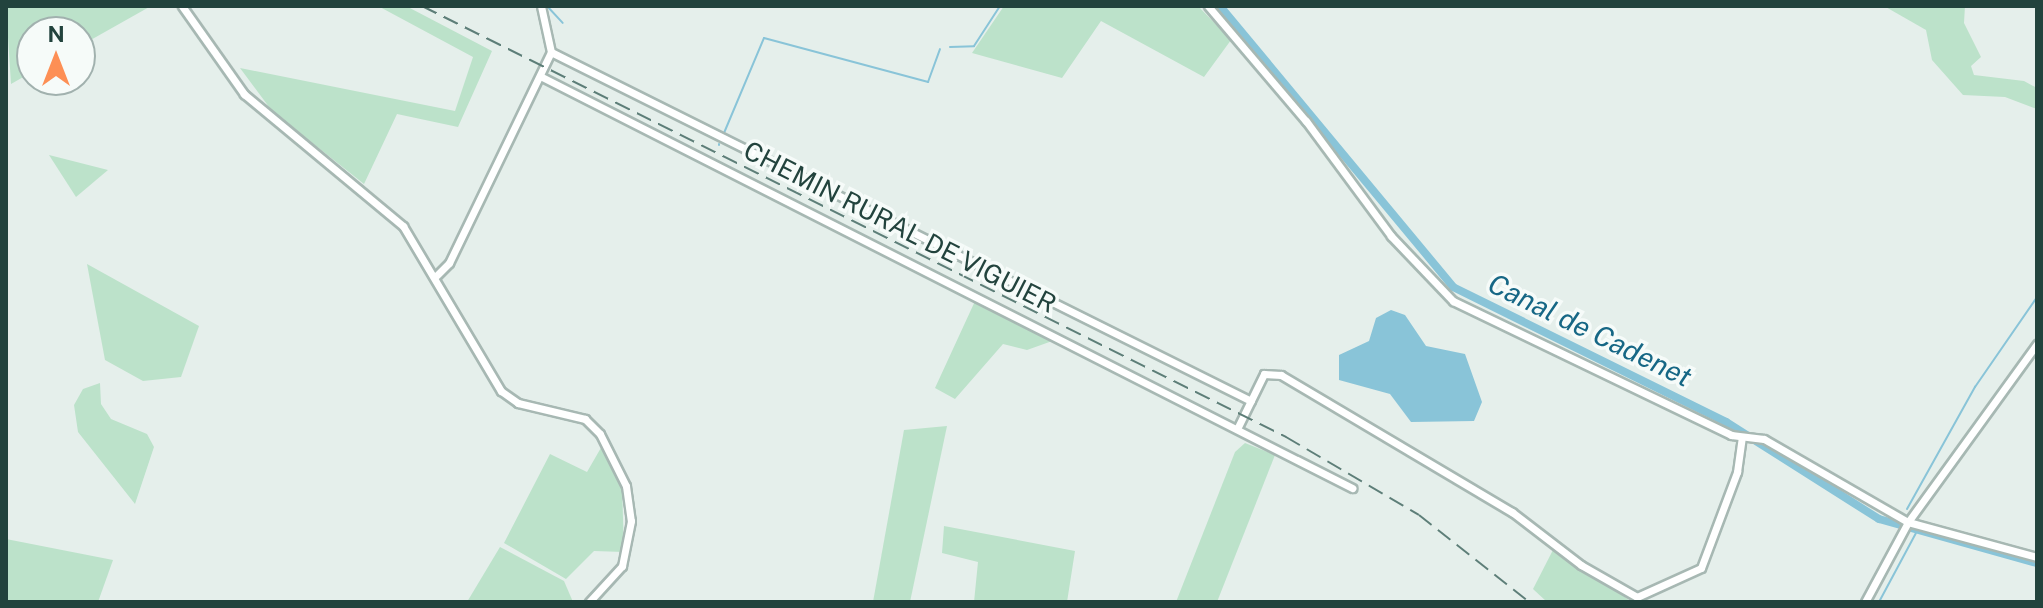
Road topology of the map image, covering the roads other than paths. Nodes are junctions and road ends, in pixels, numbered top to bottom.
1 (182, 6) edge
2 (541, 6) edge
3 (1208, 6) edge
4 (551, 52) junction
5 (540, 76) junction
6 (437, 275) junction
7 (2037, 344) edge
8 (1251, 401) junction
9 (1238, 427) junction
10 (1743, 437) junction
11 (1352, 488) dead end
12 (1906, 527) junction
13 (2037, 557) edge
14 (1866, 601) edge
15 (589, 602) edge

1 - 6 street
2 - 4 street
3 - 10 street
4 - 5 street
4 - 8 street, CHEMIN RURAL DE VIGUIER
5 - 6 street
5 - 9 street
6 - 15 street
7 - 12 street
8 - 9 street
8 - 10 street
9 - 11 street
10 - 12 street
12 - 13 street
12 - 14 street

